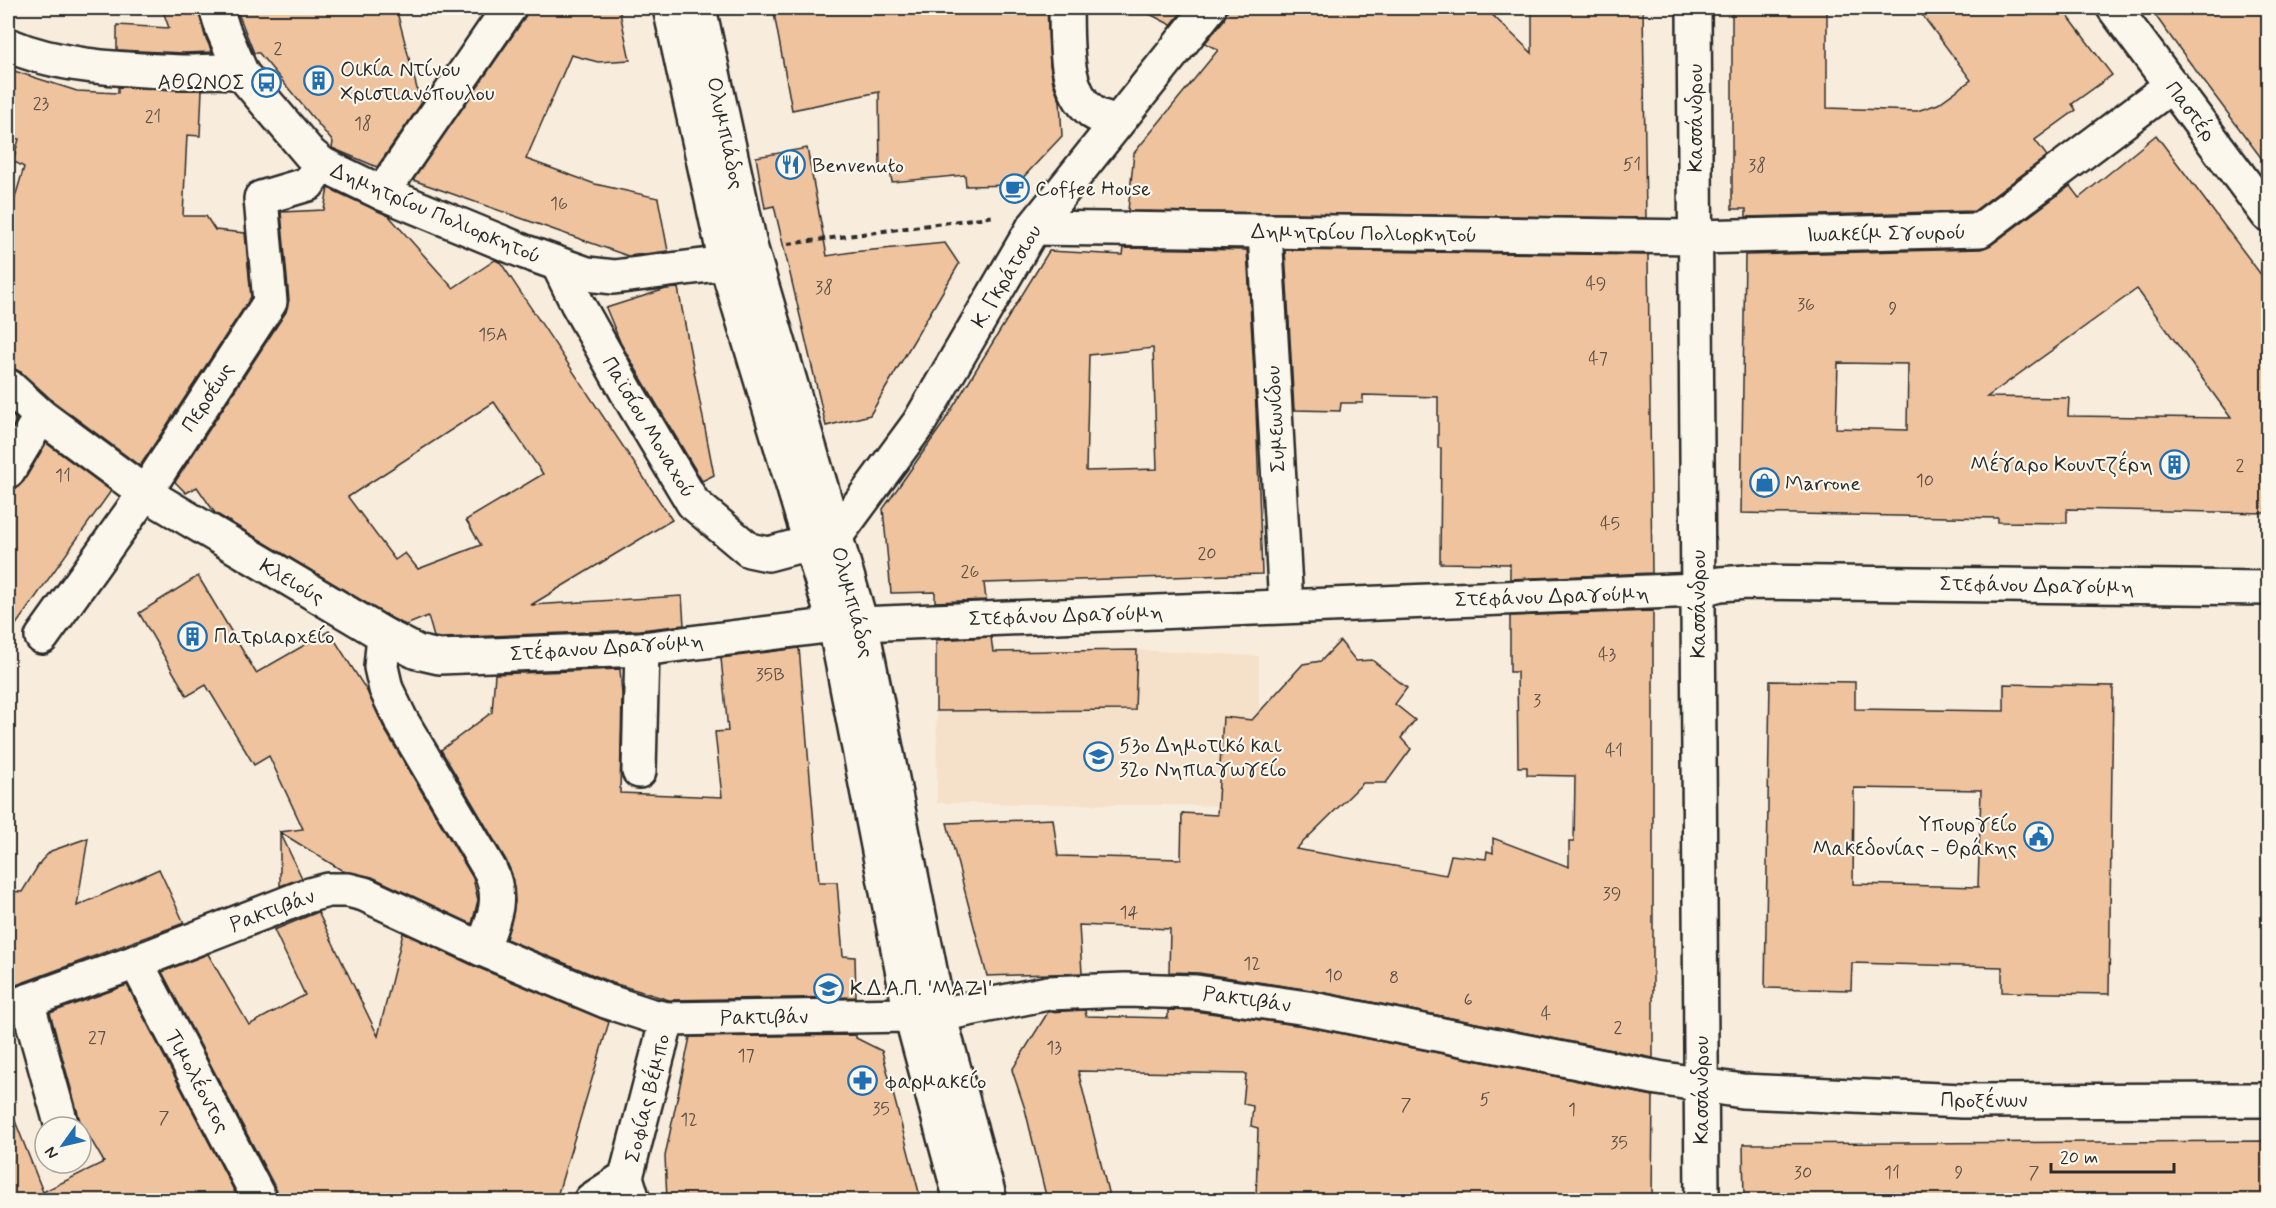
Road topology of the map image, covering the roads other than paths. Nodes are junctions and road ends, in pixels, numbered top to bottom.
1 (216, 8) edge
2 (509, 8) edge
3 (670, 8) edge
4 (699, 8) edge
5 (1066, 8) edge
6 (1209, 8) edge
7 (1695, 8) edge
8 (2114, 8) edge
9 (8, 45) edge
10 (242, 74) junction
11 (2172, 85) junction
12 (1118, 122) junction
13 (322, 164) junction
14 (382, 193) junction
15 (2268, 215) edge
16 (1033, 228) junction
17 (1265, 232) junction
18 (1696, 237) junction
19 (739, 256) junction
20 (558, 264) junction
21 (8, 386) edge
22 (41, 416) junction
23 (8, 471) edge
24 (145, 493) junction
25 (823, 540) junction
26 (2268, 588) edge
27 (1698, 590) junction
28 (1286, 606) junction
29 (848, 624) junction
30 (384, 635) junction
31 (42, 637) dead end
32 (642, 649) junction
33 (639, 771) dead end
34 (482, 949) junction
35 (136, 962) junction
36 (17, 1005) edge
37 (925, 1015) junction
38 (667, 1019) junction
39 (1701, 1085) junction
40 (2268, 1100) edge
41 (58, 1115) edge
42 (629, 1189) edge
43 (260, 1200) edge
44 (591, 1200) edge
45 (961, 1200) edge
46 (990, 1200) edge
47 (1702, 1200) edge

1 - 10 street, Δημητρίου Πολιορκητού
2 - 14 street
3 - 19 street, Ολυμπιάδος
4 - 19 street, Ολυμπιάδος
5 - 12 street
6 - 12 street, Κ. Γκράτσιου
7 - 18 street, Κασσάνδρου
8 - 11 street, Παστέρ
9 - 10 street
10 - 13 street, Δημητρίου Πολιορκητού
11 - 15 street, Παστέρ
11 - 18 street, Ιωακείμ Σγουρού
12 - 16 street, Κ. Γκράτσιου
13 - 14 street, Δημητρίου Πολιορκητού
13 - 24 street, Περσέως
14 - 20 street, Δημητρίου Πολιορκητού
16 - 17 street, Δημητρίου Πολιορκητού
16 - 25 street, Κ. Γκράτσιου
17 - 18 street, Δημητρίου Πολιορκητού
17 - 28 street, Συμεωνίδου
18 - 27 street, Κασσάνδρου
19 - 20 street, Δημητρίου Πολιορκητού
19 - 25 street, Ολυμπιάδος
20 - 25 street, Παϊσίου Μοναχού
21 - 22 street, Κλειούς
22 - 23 street
22 - 24 street, Κλειούς
24 - 30 street, Κλειούς
24 - 31 street, Περσέως
25 - 29 street, Ολυμπιάδος
26 - 27 street, Στεφάνου Δραγούμη
27 - 28 street, Στεφάνου Δραγούμη
27 - 39 street, Κασσάνδρου
28 - 29 street, Στεφάνου Δραγούμη
29 - 32 street, Στέφανου Δραγούμη
29 - 37 street, Ολυμπιάδος
30 - 32 street, Στέφανου Δραγούμη
30 - 34 street
32 - 33 street
34 - 35 street, Ρακτιβάν
34 - 38 street, Ρακτιβάν
35 - 36 street, Ρακτιβάν
35 - 43 street, Τιμολέοντος
36 - 41 street
37 - 38 street, Ρακτιβάν
37 - 39 street, Ρακτιβάν
37 - 45 street, Ολυμπιάδος
37 - 46 street, Ολυμπιάδος
38 - 42 street, Σοφίας Βέμπο
39 - 40 street, Προξένων
39 - 47 street, Κασσάνδρου
42 - 44 street

